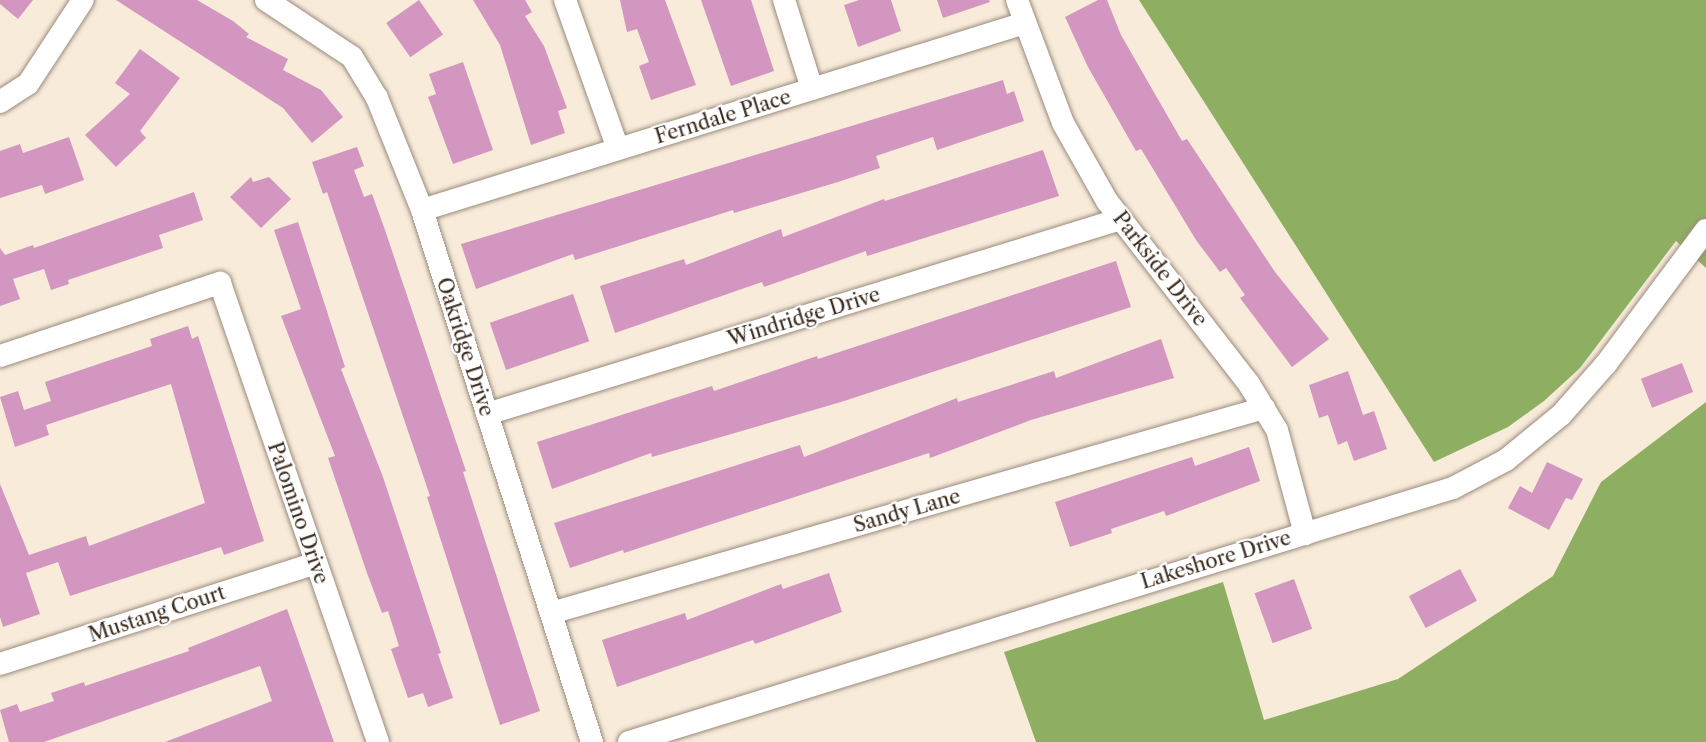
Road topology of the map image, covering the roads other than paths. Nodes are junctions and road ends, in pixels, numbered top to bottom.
1 (83, 0) edge
2 (266, 0) edge
3 (566, 0) edge
4 (784, 0) edge
5 (1017, 0) edge
6 (1025, 23) junction
7 (812, 89) junction
8 (0, 102) edge
9 (618, 149) junction
10 (422, 210) junction
11 (1121, 219) junction
12 (1706, 230) edge
13 (0, 356) edge
14 (1264, 408) junction
15 (487, 414) junction
16 (1305, 534) junction
17 (314, 564) junction
18 (551, 613) junction
19 (0, 664) edge
20 (378, 742) edge
21 (592, 742) edge
22 (629, 742) edge

1 - 8 street
2 - 10 street, Oakridge Drive
3 - 9 street
4 - 7 street
5 - 6 street, Parkside Drive
6 - 7 street, Ferndale Place
6 - 11 street, Parkside Drive
7 - 9 street, Ferndale Place
9 - 10 street, Ferndale Place
10 - 15 street, Oakridge Drive
11 - 14 street, Parkside Drive
11 - 15 street, Windridge Drive
12 - 16 street, Lakeshore Drive
13 - 17 street, Palomino Drive
14 - 16 street, Parkside Drive
14 - 18 street, Sandy Lane
15 - 18 street, Oakridge Drive
16 - 22 street, Lakeshore Drive
17 - 19 street, Mustang Court
17 - 20 street, Palomino Drive
18 - 21 street, Oakridge Drive

